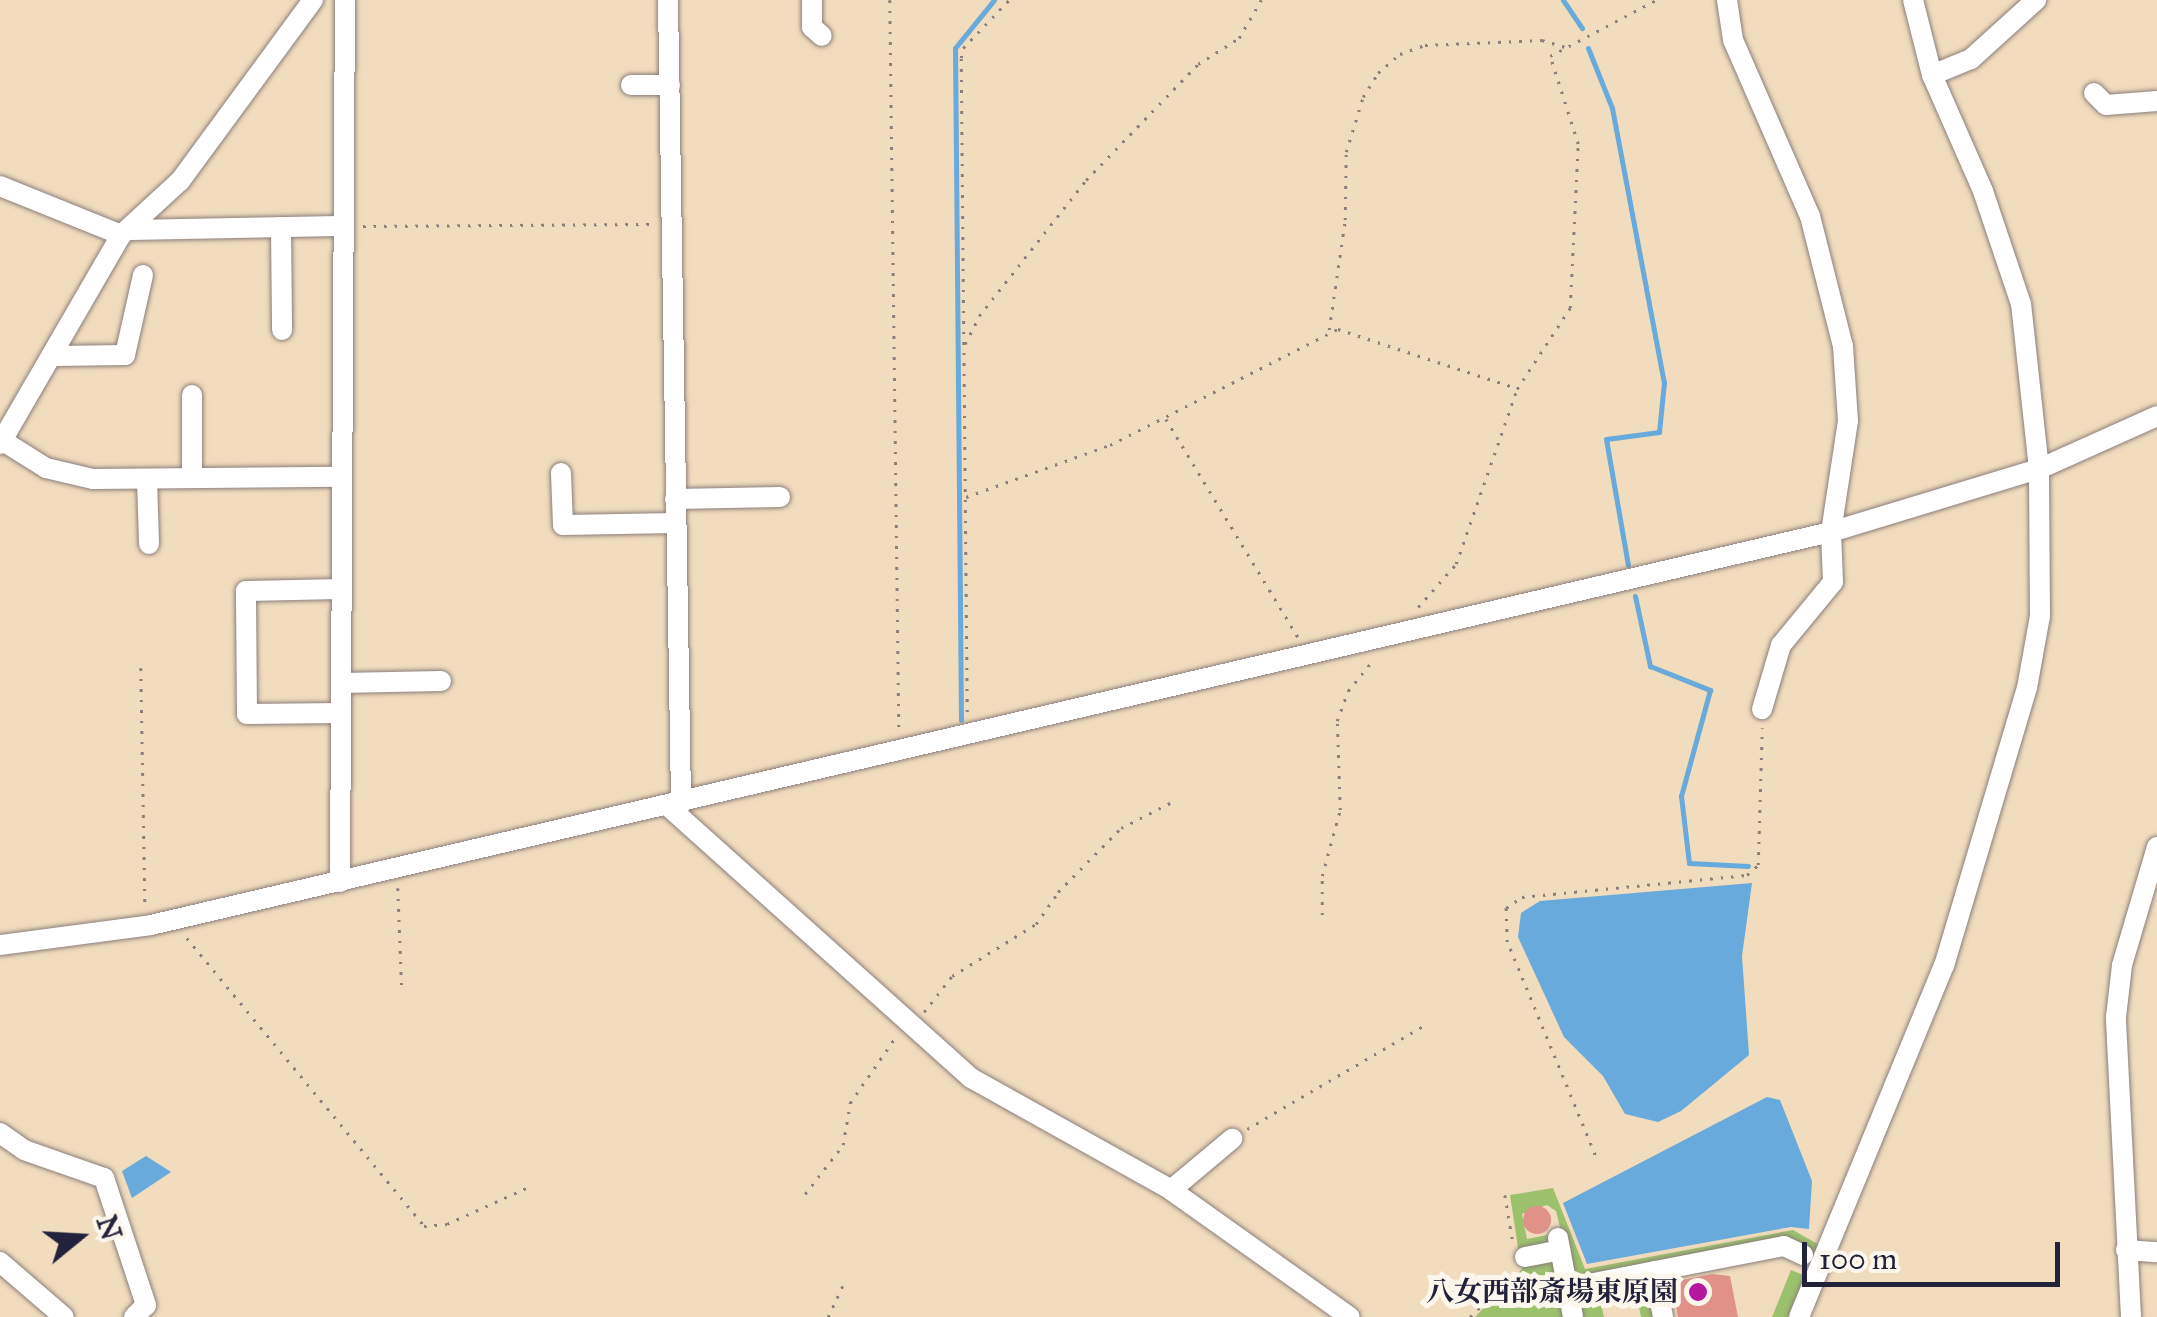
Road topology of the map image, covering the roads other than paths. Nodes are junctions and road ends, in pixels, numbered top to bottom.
1 (313, 0) edge
2 (345, 0) edge
3 (668, 0) edge
4 (812, 0) edge
5 (1727, 0) edge
6 (1913, 0) edge
7 (2036, 0) edge
8 (822, 36) dead end
9 (1932, 75) junction
10 (631, 85) dead end
11 (670, 86) junction
12 (2094, 93) dead end
13 (2157, 101) edge
14 (0, 186) edge
15 (341, 226) junction
16 (280, 227) junction
17 (125, 232) junction
18 (143, 275) dead end
19 (282, 330) dead end
20 (54, 356) junction
21 (192, 395) dead end
22 (9, 413) edge
23 (2157, 416) edge
24 (1, 443) edge
25 (2039, 469) junction
26 (561, 473) dead end
27 (342, 477) junction
28 (192, 478) junction
29 (148, 479) junction
30 (780, 497) dead end
31 (676, 499) junction
32 (676, 523) junction
33 (1831, 532) junction
34 (148, 544) dead end
35 (342, 589) junction
36 (442, 681) dead end
37 (341, 683) junction
38 (1762, 709) road end
39 (341, 713) junction
40 (675, 805) junction
41 (2157, 847) edge
42 (340, 882) junction
43 (0, 945) edge
44 (0, 1133) edge
45 (1232, 1138) road end
46 (1171, 1190) junction
47 (2126, 1250) junction
48 (2157, 1252) edge
49 (1803, 1255) dead end
50 (1519, 1259) road end
51 (0, 1262) edge
52 (1654, 1271) junction
53 (1568, 1288) junction
54 (64, 1317) edge
55 (134, 1317) edge
56 (1350, 1317) edge
57 (1572, 1317) edge
58 (1663, 1317) edge
59 (1799, 1317) edge
60 (2130, 1317) edge

1 - 17 street
2 - 15 street
3 - 11 street
4 - 8 street
5 - 33 street
6 - 9 street
7 - 9 street
9 - 25 street
10 - 11 street
11 - 31 street
12 - 13 street
14 - 17 street
15 - 16 street
15 - 27 street
16 - 17 street
16 - 19 street
17 - 20 street
18 - 20 street
20 - 22 street
21 - 28 street
22 - 24 street
23 - 25 street
24 - 29 street
25 - 33 street
25 - 59 street
26 - 32 street
27 - 28 street
27 - 35 street
28 - 29 street
29 - 34 street
30 - 31 street
31 - 32 street
32 - 40 street
33 - 38 street
33 - 40 street
35 - 37 street
35 - 39 street
36 - 37 street
37 - 39 street
39 - 42 street
40 - 42 street
40 - 46 street
41 - 47 street
42 - 43 street
44 - 55 street
45 - 46 street
46 - 56 street
47 - 48 street
47 - 60 street
49 - 52 street
50 - 53 street
51 - 54 street
52 - 53 street
52 - 58 street
53 - 57 street

